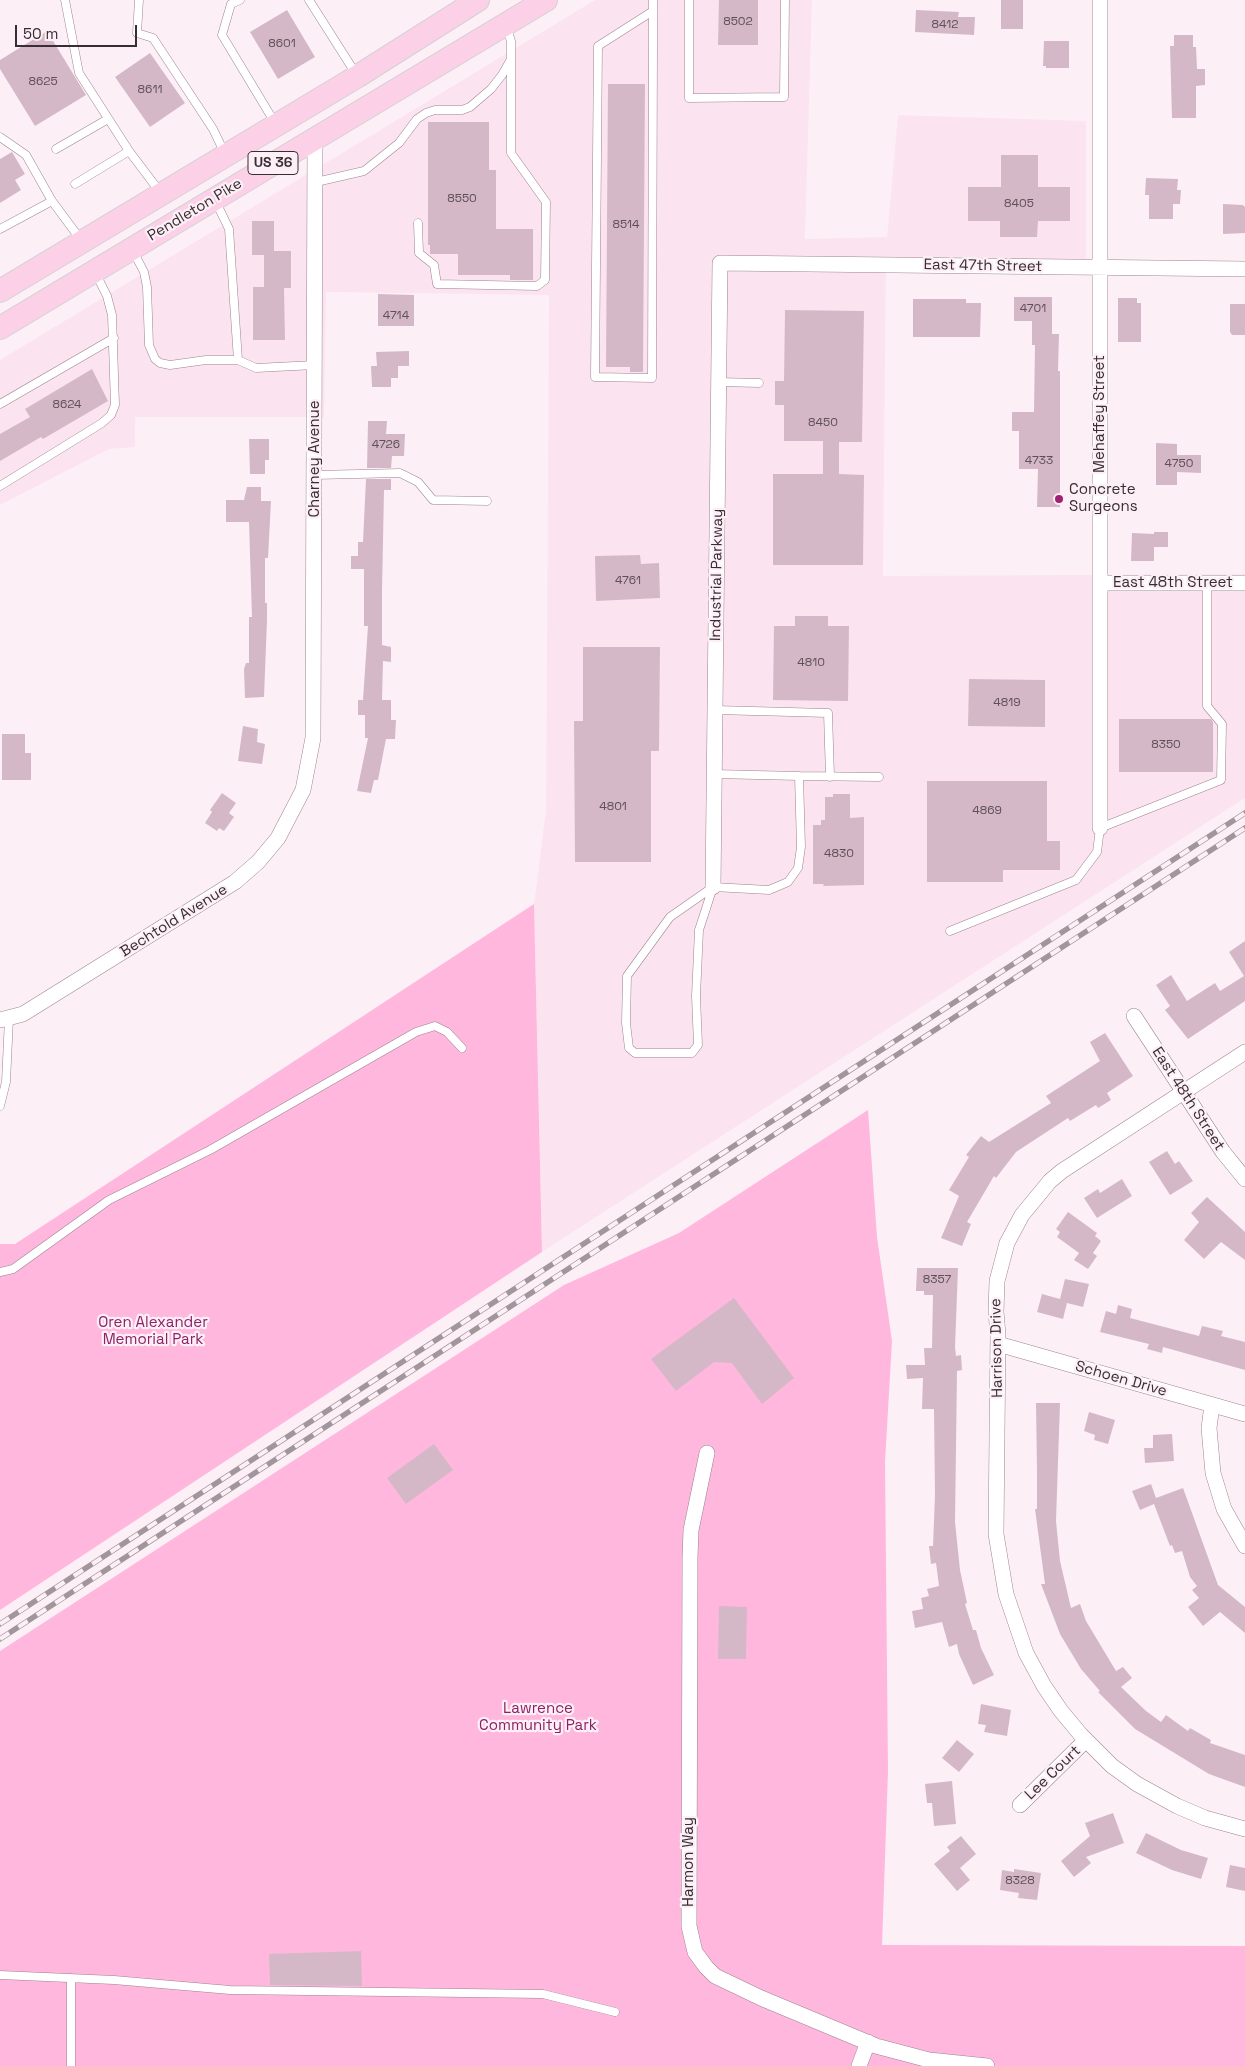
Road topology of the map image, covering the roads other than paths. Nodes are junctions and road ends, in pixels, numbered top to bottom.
1 (65, 0) edge
2 (139, 0) edge
3 (240, 0) edge
4 (309, 0) edge
5 (478, 0) edge
6 (546, 0) edge
7 (653, 0) edge
8 (689, 0) edge
9 (785, 0) edge
10 (1100, 0) edge
11 (446, 10) edge
12 (653, 11) junction
13 (505, 24) junction
14 (510, 59) junction
15 (358, 76) junction
16 (108, 119) junction
17 (276, 124) junction
18 (0, 137) edge
19 (315, 138) junction
20 (56, 149) dead end
21 (129, 151) junction
22 (225, 154) junction
23 (316, 182) junction
24 (75, 184) dead end
25 (161, 193) junction
26 (214, 198) junction
27 (52, 201) junction
28 (418, 223) dead end
29 (0, 229) edge
30 (83, 242) junction
31 (132, 248) junction
32 (720, 263) joint
33 (1100, 268) junction
34 (1245, 269) edge
35 (94, 270) junction
36 (0, 291) edge
37 (0, 328) edge
38 (114, 338) junction
39 (238, 360) junction
40 (315, 365) junction
41 (719, 382) junction
42 (759, 383) dead end
43 (0, 404) edge
44 (315, 476) junction
45 (0, 486) edge
46 (487, 501) dead end
47 (1100, 583) junction
48 (1207, 583) junction
49 (1245, 583) edge
50 (715, 710) junction
51 (714, 774) junction
52 (799, 776) junction
53 (830, 777) junction
54 (879, 777) dead end
55 (306, 778) joint
56 (1100, 828) junction
57 (713, 888) junction
58 (950, 931) dead end
59 (1134, 1016) dead end
60 (4, 1019) edge
61 (462, 1048) dead end
62 (1245, 1052) edge
63 (1184, 1092) junction
64 (0, 1106) edge
65 (1245, 1179) edge
66 (0, 1272) edge
67 (998, 1344) junction
68 (1212, 1405) junction
69 (1245, 1414) edge
70 (706, 1453) dead end
71 (1245, 1546) edge
72 (1086, 1740) junction
73 (1020, 1805) dead end
74 (1245, 1828) edge
75 (0, 1975) edge
76 (71, 1978) junction
77 (615, 2012) dead end
78 (868, 2042) junction
79 (71, 2066) edge
80 (859, 2066) edge
81 (987, 2066) edge

1 - 16 lane
2 - 22 lane
3 - 17 lane
4 - 15 lane
5 - 11 main road, Pendleton Pike / US 36
6 - 13 main road, Pendleton Pike / US 36
7 - 12 lane
8 - 9 lane
10 - 33 street, Mehaffey Street
11 - 15 main road, Pendleton Pike / US 36
12 - 12 lane
13 - 14 lane
13 - 19 main road, Pendleton Pike / US 36
14 - 23 lane
14 - 28 lane
15 - 17 main road, Pendleton Pike / US 36
16 - 20 lane
16 - 21 lane
17 - 22 main road, Pendleton Pike / US 36
18 - 27 lane
19 - 23 street, Charney Avenue
19 - 26 main road, Pendleton Pike / US 36
21 - 24 lane
21 - 25 lane
22 - 25 main road, Pendleton Pike / US 36
23 - 40 street, Charney Avenue
25 - 30 main road, Pendleton Pike / US 36
26 - 31 main road, Pendleton Pike / US 36
26 - 39 lane
27 - 29 lane
27 - 30 lane
30 - 36 main road, Pendleton Pike / US 36
31 - 35 main road, Pendleton Pike / US 36
31 - 39 lane
32 - 33 street, East 47th Street
32 - 41 street, Industrial Parkway
33 - 34 street, East 47th Street
33 - 47 street, Mehaffey Street
35 - 37 main road, Pendleton Pike / US 36
35 - 38 lane
38 - 43 lane
38 - 45 lane
39 - 40 lane
40 - 44 street, Charney Avenue
41 - 42 lane
41 - 50 street, Industrial Parkway
44 - 46 lane
44 - 55 street, Charney Avenue
47 - 48 street, East 48th Street
47 - 56 street, Mehaffey Street
48 - 49 street, East 48th Street
48 - 56 lane
50 - 51 street, Industrial Parkway
50 - 53 lane
51 - 52 lane
51 - 57 street, Industrial Parkway
52 - 53 lane
52 - 57 lane
53 - 54 lane
55 - 60 street, Bechtold Avenue
56 - 58 lane
57 - 57 lane
59 - 63 street, East 48th Street
60 - 64 lane
61 - 66 lane
62 - 63 street, Harrison Drive
63 - 65 street, East 48th Street
63 - 67 street, Harrison Drive
67 - 68 street, Schoen Drive
67 - 72 street, Harrison Drive
68 - 69 street, Schoen Drive
68 - 71 street
70 - 78 street, Harmon Way
72 - 73 street, Lee Court
72 - 74 street, Harrison Drive
75 - 76 lane
76 - 77 lane
76 - 79 lane
78 - 80 street
78 - 81 street, Harmon Way

